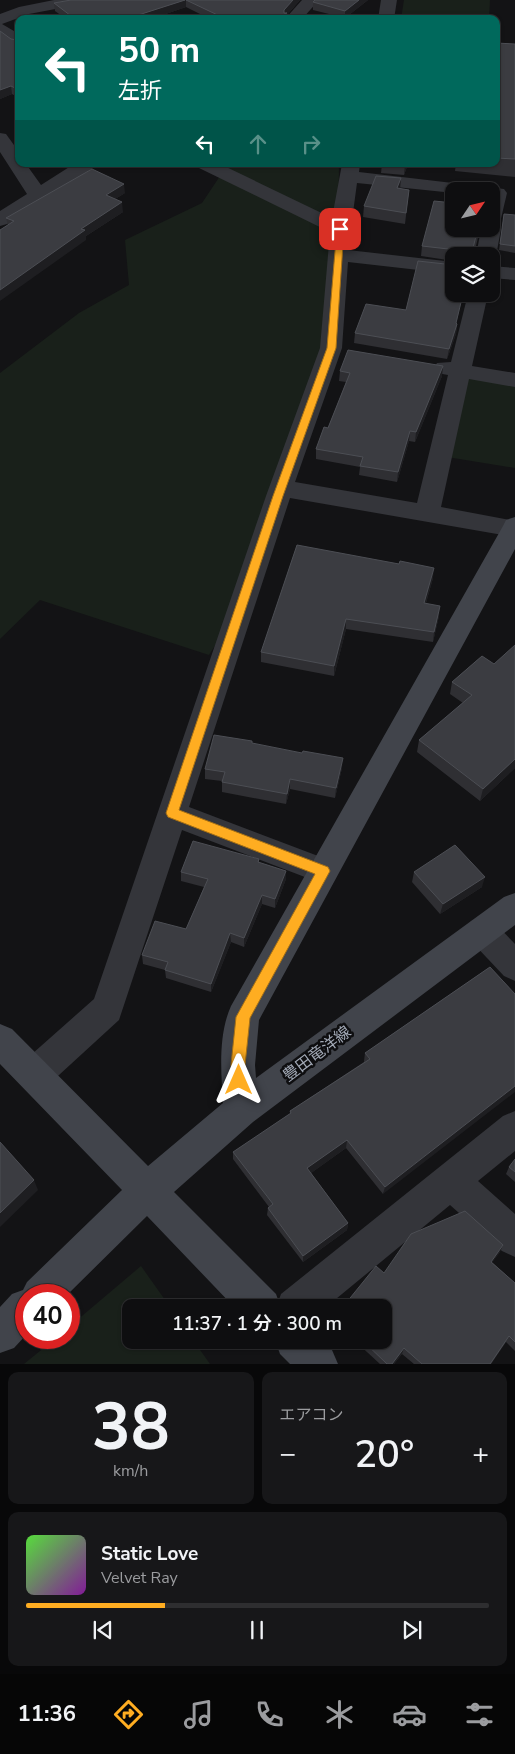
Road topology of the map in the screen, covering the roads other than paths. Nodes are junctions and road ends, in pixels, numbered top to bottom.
1 (81, 0) edge
2 (312, 0) edge
3 (389, 0) edge
4 (21, 5) edge
5 (297, 15) edge
6 (387, 15) edge
7 (0, 20) edge
8 (0, 29) edge
9 (15, 39) edge
10 (0, 138) edge
11 (15, 161) edge
12 (19, 167) edge
13 (81, 167) edge
14 (211, 167) edge
15 (350, 170) edge
16 (445, 185) edge
17 (37, 194) junction
18 (0, 220) edge
19 (339, 242) junction
20 (445, 266) edge
21 (500, 273) edge
22 (515, 274) edge
23 (476, 302) edge
24 (424, 364) edge
25 (462, 370) junction
26 (515, 380) edge
27 (281, 488) junction
28 (427, 514) junction
29 (514, 527) edge
30 (172, 813) junction
31 (323, 871) junction
32 (515, 907) edge
33 (482, 931) junction
34 (515, 966) edge
35 (0, 1040) edge
36 (34, 1074) junction
37 (241, 1110) junction
38 (515, 1128) edge
39 (450, 1181) junction
40 (146, 1192) junction
41 (515, 1238) edge
42 (51, 1284) edge
43 (253, 1299) edge
44 (306, 1299) edge
45 (15, 1319) edge
46 (0, 1334) edge
47 (303, 1349) edge
48 (318, 1364) edge

1 - 4 street
2 - 5 street
3 - 6 street
4 - 7 street
8 - 9 street
10 - 11 street
12 - 17 street
13 - 17 street
14 - 19 street
15 - 16 street
15 - 19 street
17 - 18 street
19 - 20 street
19 - 27 street
21 - 22 street
23 - 25 street
24 - 25 street
25 - 26 street
25 - 28 street
27 - 28 street
27 - 30 street
28 - 29 street
29 - 31 street
30 - 31 street
30 - 36 street
31 - 37 street
32 - 33 street, 豊田竜洋線
33 - 34 street
33 - 37 street, 豊田竜洋線
35 - 36 street
36 - 40 street
37 - 40 street, 豊田竜洋線
38 - 39 street
39 - 41 street
39 - 44 street
40 - 42 street, 豊田竜洋線
40 - 43 street
45 - 46 street
47 - 48 street

